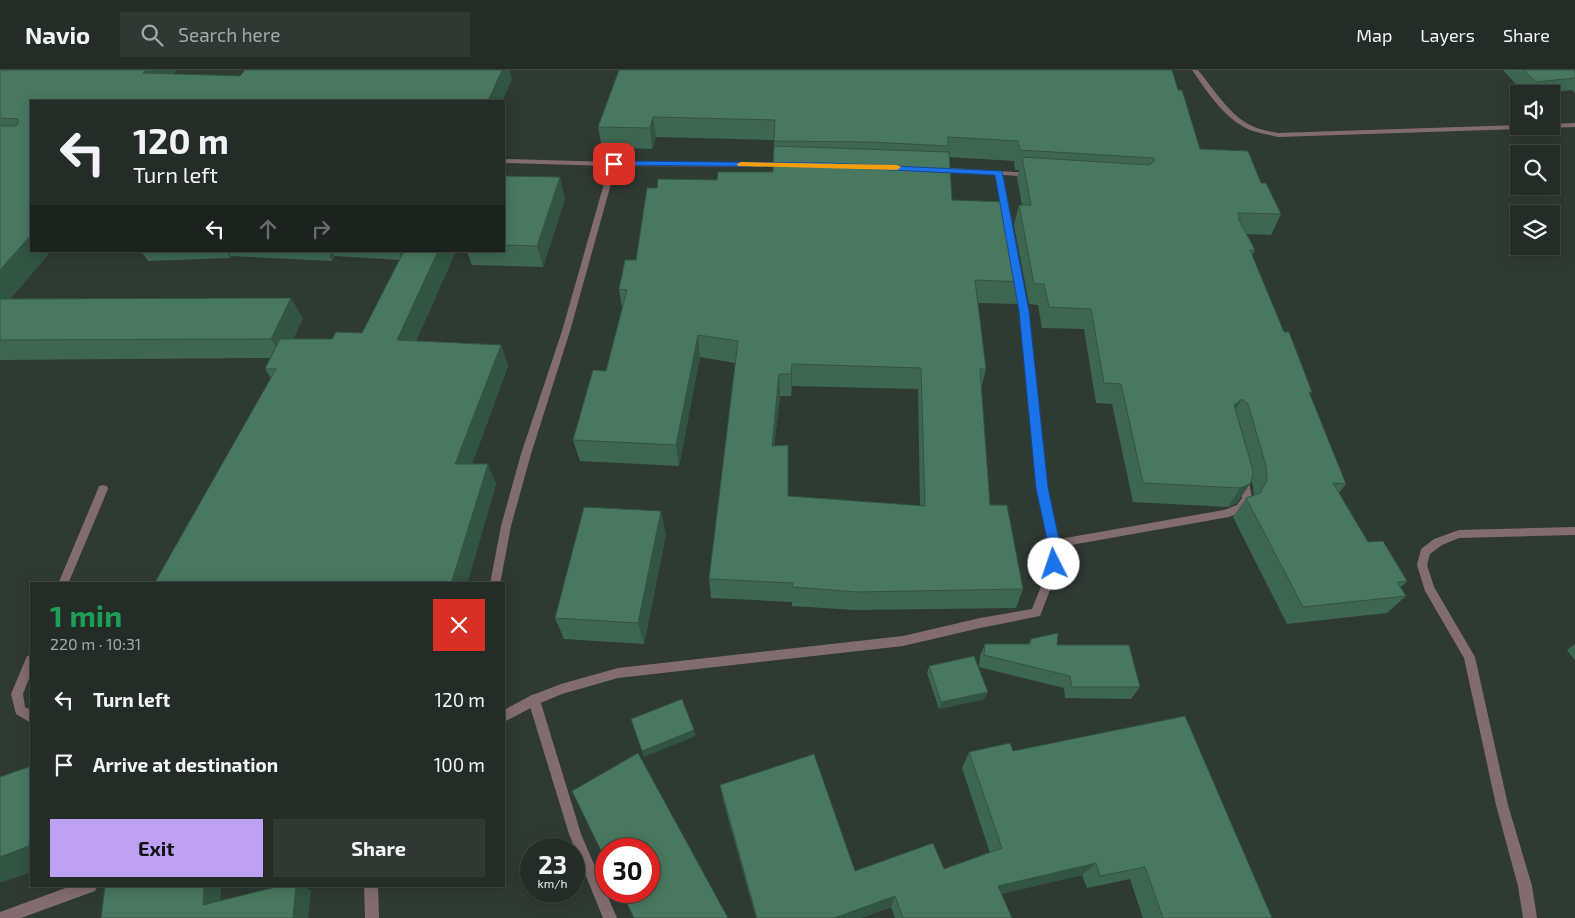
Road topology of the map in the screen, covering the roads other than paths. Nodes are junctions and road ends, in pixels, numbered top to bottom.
1 (1195, 70) edge
2 (1575, 126) edge
3 (505, 161) edge
4 (614, 164) junction
5 (798, 165) edge
6 (933, 169) edge
7 (999, 173) junction
8 (1037, 175) edge
9 (1009, 228) edge
10 (1016, 265) edge
11 (1242, 468) edge
12 (103, 489) dead end
13 (1575, 531) edge
14 (1054, 544) junction
15 (64, 582) edge
16 (495, 582) edge
17 (30, 662) edge
18 (534, 700) junction
19 (505, 715) edge
20 (30, 717) edge
21 (87, 887) edge
22 (371, 887) edge
23 (2, 918) edge
24 (372, 918) edge
25 (610, 918) edge
26 (1530, 918) edge

1 - 2 street
3 - 4 street
4 - 5 street
4 - 16 street
6 - 7 street
7 - 8 street
7 - 9 street
10 - 14 street
11 - 14 street
12 - 15 street
13 - 26 street
14 - 18 street
17 - 20 street
18 - 19 street
18 - 25 street
21 - 23 street
22 - 24 street

